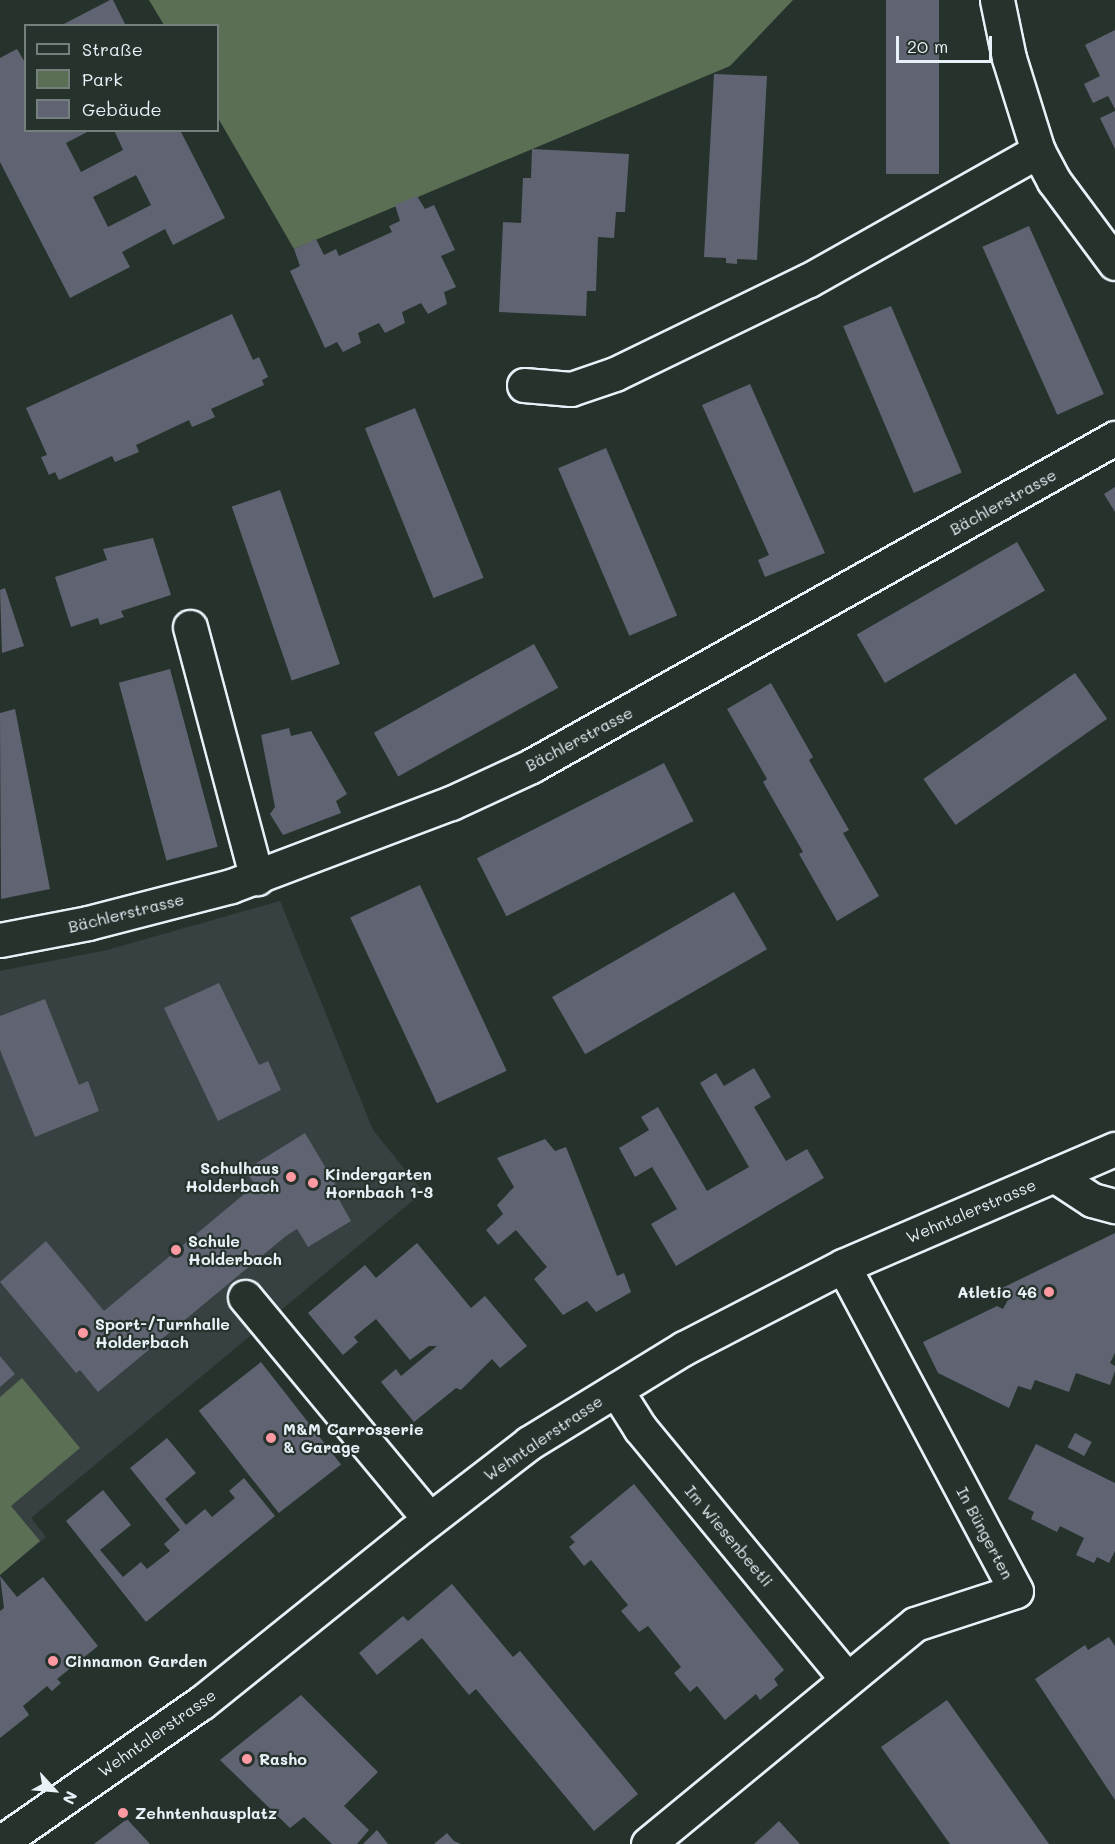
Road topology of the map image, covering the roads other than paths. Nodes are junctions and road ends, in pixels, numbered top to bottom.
1 (997, 0) edge
2 (1038, 151) junction
3 (1115, 263) edge
4 (524, 385) dead end
5 (1115, 438) edge
6 (189, 627) dead end
7 (257, 878) junction
8 (0, 940) edge
9 (1115, 1149) edge
10 (1054, 1175) junction
11 (1115, 1206) edge
12 (843, 1266) junction
13 (245, 1297) dead end
14 (616, 1390) junction
15 (429, 1519) junction
16 (846, 1678) junction
17 (0, 1844) edge
18 (648, 1844) edge

1 - 2 street
2 - 3 street
2 - 4 street
5 - 7 street, Bächlerstrasse
6 - 7 street
7 - 8 street, Bächlerstrasse
9 - 10 street, Wehntalerstrasse
10 - 11 street
10 - 12 street, Wehntalerstrasse
12 - 14 street, Wehntalerstrasse
12 - 16 street, In Büngerten
13 - 15 street
14 - 15 street, Wehntalerstrasse
14 - 16 street, Im Wiesenbeetli
15 - 17 street, Wehntalerstrasse
16 - 18 street, In Büngerten

